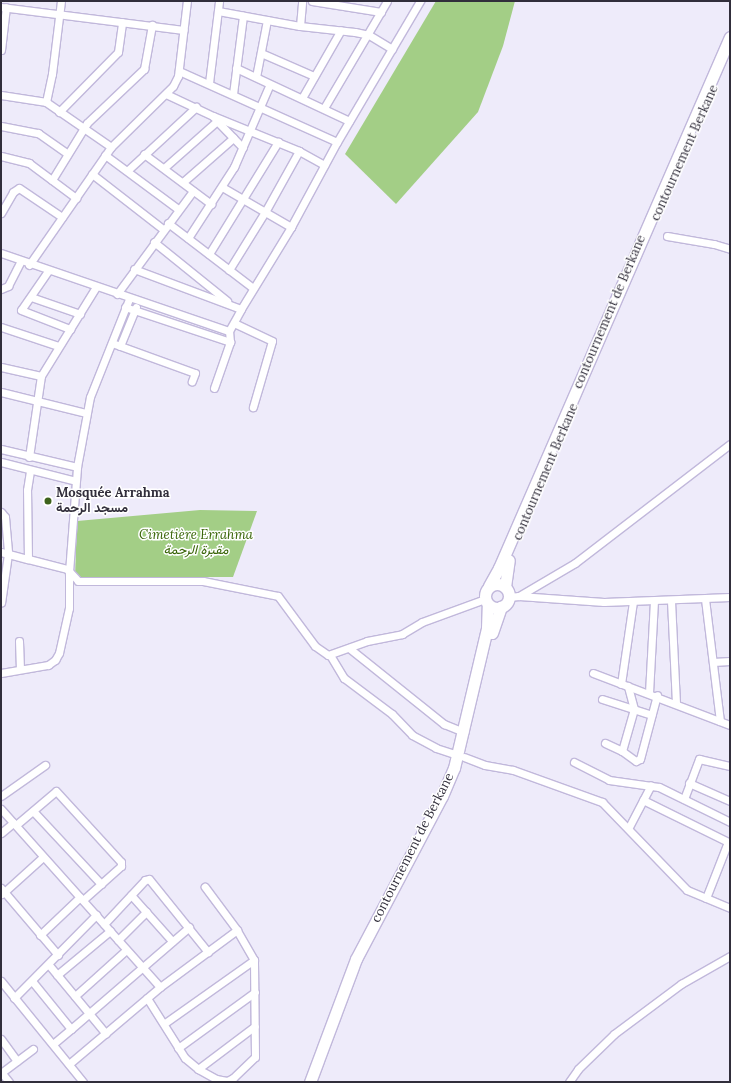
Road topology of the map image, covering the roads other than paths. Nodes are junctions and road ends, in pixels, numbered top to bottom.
1 (61, 1) edge
2 (187, 1) edge
3 (219, 1) edge
4 (302, 1) edge
5 (312, 1) edge
6 (387, 1) edge
7 (420, 1) edge
8 (3, 7) edge
9 (218, 11) junction
10 (382, 12) junction
11 (59, 15) junction
12 (243, 16) junction
13 (267, 20) junction
14 (122, 22) junction
15 (152, 25) junction
16 (300, 26) junction
17 (184, 30) junction
18 (341, 30) junction
19 (368, 35) junction
20 (730, 37) edge
21 (1, 50) edge
22 (392, 50) junction
23 (730, 51) edge
24 (261, 53) junction
25 (236, 68) junction
26 (179, 71) junction
27 (314, 76) junction
28 (256, 77) junction
29 (209, 83) junction
30 (270, 84) junction
31 (166, 94) junction
32 (233, 94) junction
33 (1, 95) edge
34 (302, 98) junction
35 (46, 102) junction
36 (196, 106) junction
37 (261, 106) junction
38 (324, 108) junction
39 (59, 112) junction
40 (215, 119) junction
41 (349, 121) junction
42 (1, 126) edge
43 (84, 128) junction
44 (251, 131) junction
45 (232, 138) junction
46 (278, 142) junction
47 (337, 142) junction
48 (111, 147) junction
49 (242, 148) junction
50 (299, 151) junction
51 (67, 153) junction
52 (144, 154) junction
53 (105, 155) junction
54 (1, 156) edge
55 (324, 165) junction
56 (164, 168) junction
57 (128, 170) junction
58 (92, 174) junction
59 (52, 180) junction
60 (183, 182) junction
61 (222, 187) junction
62 (193, 190) junction
63 (76, 198) junction
64 (244, 199) junction
65 (211, 204) junction
66 (178, 210) junction
67 (1, 212) edge
68 (265, 212) junction
69 (62, 217) junction
70 (168, 223) junction
71 (291, 227) junction
72 (163, 229) junction
73 (667, 236) dead end
74 (188, 238) junction
75 (154, 242) junction
76 (730, 249) edge
77 (1, 253) edge
78 (209, 254) junction
79 (21, 262) junction
80 (29, 265) junction
81 (134, 270) junction
82 (229, 270) junction
83 (48, 271) junction
84 (96, 287) junction
85 (253, 288) junction
86 (1, 289) edge
87 (117, 294) junction
88 (31, 297) junction
89 (129, 299) junction
90 (137, 302) junction
91 (230, 304) junction
92 (126, 307) junction
93 (241, 309) junction
94 (135, 310) junction
95 (80, 314) junction
96 (234, 323) junction
97 (1, 327) edge
98 (70, 329) junction
99 (229, 331) junction
100 (230, 342) junction
101 (112, 343) junction
102 (58, 346) junction
103 (120, 346) junction
104 (1, 367) edge
105 (41, 376) junction
106 (192, 381) dead end
107 (214, 388) dead end
108 (1, 392) edge
109 (37, 401) junction
110 (253, 407) dead end
111 (86, 413) junction
112 (730, 444) edge
113 (1, 449) edge
114 (29, 457) junction
115 (38, 458) junction
116 (1, 462) edge
117 (77, 467) junction
118 (33, 471) junction
119 (76, 481) junction
120 (1, 512) edge
121 (4, 553) edge
122 (28, 559) junction
123 (69, 572) junction
124 (490, 586) junction
125 (511, 593) junction
126 (730, 597) edge
127 (705, 599) junction
128 (654, 601) junction
129 (671, 601) junction
130 (486, 602) junction
131 (633, 602) junction
132 (1, 603) edge
133 (501, 607) junction
134 (19, 641) dead end
135 (349, 648) junction
136 (330, 655) junction
137 (730, 661) edge
138 (713, 662) junction
139 (20, 669) junction
140 (1, 673) edge
141 (593, 673) dead end
142 (625, 685) junction
143 (649, 692) junction
144 (657, 695) junction
145 (602, 699) dead end
146 (676, 703) junction
147 (634, 709) junction
148 (652, 714) junction
149 (720, 721) junction
150 (730, 725) edge
151 (464, 732) junction
152 (605, 743) dead end
153 (622, 751) junction
154 (461, 756) junction
155 (574, 762) dead end
156 (45, 765) dead end
157 (730, 766) edge
158 (689, 782) junction
159 (651, 785) junction
160 (1, 796) edge
161 (684, 799) junction
162 (643, 800) junction
163 (730, 801) edge
164 (1, 809) edge
165 (33, 811) junction
166 (730, 822) edge
167 (14, 824) junction
168 (629, 827) junction
169 (1, 833) edge
170 (729, 843) edge
171 (43, 857) junction
172 (102, 884) junction
173 (205, 887) dead end
174 (2, 891) edge
175 (131, 895) junction
176 (706, 898) junction
177 (82, 899) junction
178 (730, 908) edge
179 (146, 912) junction
180 (96, 915) junction
181 (104, 924) junction
182 (189, 927) junction
183 (237, 930) junction
184 (110, 931) junction
185 (40, 935) junction
186 (118, 940) junction
187 (172, 941) junction
188 (126, 950) junction
189 (208, 952) junction
190 (58, 955) junction
191 (730, 956) edge
192 (254, 960) junction
193 (49, 965) junction
194 (142, 966) junction
195 (57, 976) junction
196 (1, 981) edge
197 (32, 981) junction
198 (160, 987) junction
199 (255, 992) junction
200 (75, 996) junction
201 (14, 998) junction
202 (147, 998) junction
203 (89, 1013) junction
204 (164, 1024) junction
205 (255, 1026) junction
206 (71, 1029) junction
207 (106, 1034) junction
208 (1, 1039) edge
209 (53, 1044) junction
210 (178, 1048) junction
211 (33, 1049) dead end
212 (17, 1061) junction
213 (69, 1064) junction
214 (198, 1069) junction
215 (1, 1072) edge
216 (9, 1082) edge
217 (83, 1082) edge
218 (310, 1082) edge
219 (316, 1082) edge
220 (569, 1082) edge

1 - 11 street
2 - 17 street
3 - 9 street
4 - 16 street
5 - 10 street
6 - 10 street
7 - 22 street
8 - 11 street
8 - 21 street
9 - 12 street
9 - 29 street
10 - 19 street
11 - 14 street
11 - 35 street
12 - 13 street
12 - 25 street
13 - 16 street
13 - 24 street
14 - 15 street
14 - 39 street
15 - 17 street
15 - 43 street
16 - 18 street
17 - 26 street
18 - 19 street
18 - 27 street
19 - 22 street
19 - 38 street
20 - 124 highway, contournement de Berkane
22 - 41 street
23 - 125 highway, contournement Berkane
24 - 27 street
24 - 28 street
25 - 28 street
25 - 32 street
26 - 29 street
26 - 31 street
27 - 34 street
28 - 30 street
29 - 32 street
30 - 34 street
30 - 37 street
31 - 36 street
31 - 48 street
32 - 37 street
33 - 35 street
34 - 38 street
35 - 39 street
36 - 40 street
36 - 52 street
37 - 44 street
37 - 47 street
38 - 41 street
39 - 43 street
40 - 44 street
40 - 45 street
40 - 56 street
41 - 47 street
42 - 51 street
43 - 48 street
43 - 51 street
44 - 46 street
44 - 49 street
45 - 49 street
45 - 60 street
46 - 50 street
46 - 64 street
47 - 55 street
48 - 53 street
49 - 61 street
50 - 55 street
50 - 68 street
51 - 59 street
52 - 56 street
52 - 57 street
53 - 57 street
53 - 58 street
54 - 59 street
55 - 71 street
56 - 60 street
57 - 66 street
58 - 63 street
58 - 72 street
59 - 63 street
60 - 62 street
61 - 64 street
61 - 65 street
62 - 65 street
62 - 66 street
63 - 69 street
64 - 68 street
64 - 78 street
65 - 74 street
66 - 70 street
67 - 69 street
68 - 71 street
68 - 82 street
69 - 80 street
70 - 72 street
70 - 74 street
71 - 85 street
72 - 75 street
73 - 76 street
74 - 78 street
75 - 81 street
75 - 91 street
77 - 79 street
78 - 82 street
79 - 80 street
79 - 86 street
80 - 83 street
81 - 87 street
81 - 91 street
82 - 85 street
83 - 84 street
83 - 88 street
84 - 87 street
84 - 95 street
85 - 93 street
87 - 89 street
88 - 95 street
88 - 98 street
89 - 90 street
89 - 92 street
90 - 94 street
90 - 99 street
91 - 93 street
92 - 94 street
92 - 101 street
93 - 96 street
94 - 100 street
94 - 103 street
95 - 98 street
96 - 99 street
96 - 110 street
97 - 102 street
98 - 102 street
99 - 100 street
100 - 107 street
101 - 103 street
101 - 111 street
102 - 105 street
103 - 106 street
104 - 105 street
105 - 109 street
108 - 109 street
109 - 111 street
109 - 114 street
111 - 117 street
112 - 125 street
113 - 114 street
114 - 115 street
115 - 117 street
115 - 118 street
116 - 118 street
117 - 119 street
118 - 119 street
118 - 122 street
119 - 123 street
120 - 121 street
121 - 122 street
121 - 132 street
122 - 123 street
123 - 136 street
123 - 139 street
124 - 125 highway
124 - 130 highway, contournement de Berkane
125 - 131 street
125 - 133 highway
126 - 127 street
127 - 129 street
127 - 138 street
128 - 129 street
128 - 131 street
128 - 143 street
129 - 146 street
130 - 133 highway
130 - 135 street
130 - 151 highway, contournement de Berkane
131 - 142 street
133 - 154 highway
134 - 139 street
135 - 136 street
135 - 151 street
136 - 154 street
137 - 138 street
138 - 149 street
139 - 140 street
141 - 142 street
142 - 143 street
142 - 147 street
143 - 144 street
144 - 146 street
144 - 148 street
145 - 147 street
146 - 149 street
147 - 148 street
147 - 153 street
148 - 153 street
149 - 150 street
151 - 154 highway, contournement de Berkane
152 - 153 street
154 - 168 street
154 - 218 highway, contournement de Berkane
154 - 219 highway
155 - 159 street
156 - 160 street
157 - 158 street
158 - 161 street
158 - 163 street
159 - 161 street
159 - 162 street
161 - 166 street
162 - 168 street
162 - 170 street
164 - 167 street
165 - 167 street
165 - 172 street
165 - 172 street
167 - 169 street
167 - 171 street
168 - 176 street
170 - 176 street
171 - 174 street
171 - 177 street
172 - 177 street
173 - 183 street
174 - 185 street
175 - 179 street
175 - 181 street
175 - 182 street
176 - 178 street
177 - 180 street
177 - 185 street
179 - 186 street
179 - 187 street
180 - 181 street
180 - 190 street
181 - 184 street
182 - 187 street
182 - 189 street
183 - 189 street
183 - 192 street
184 - 186 street
184 - 195 street
185 - 190 street
186 - 188 street
187 - 194 street
188 - 194 street
188 - 200 street
189 - 198 street
190 - 193 street
191 - 220 street
192 - 199 street
192 - 204 street
193 - 195 street
193 - 197 street
194 - 198 street
194 - 203 street
195 - 200 street
196 - 201 street
197 - 201 street
197 - 206 street
198 - 202 street
199 - 205 street
199 - 210 street
200 - 203 street
201 - 209 street
202 - 204 street
202 - 207 street
203 - 206 street
203 - 207 street
204 - 210 street
205 - 214 street
205 - 214 street
206 - 209 street
207 - 213 street
208 - 212 street
209 - 213 street
210 - 214 street
211 - 212 street
212 - 215 street
213 - 217 street
215 - 216 street

